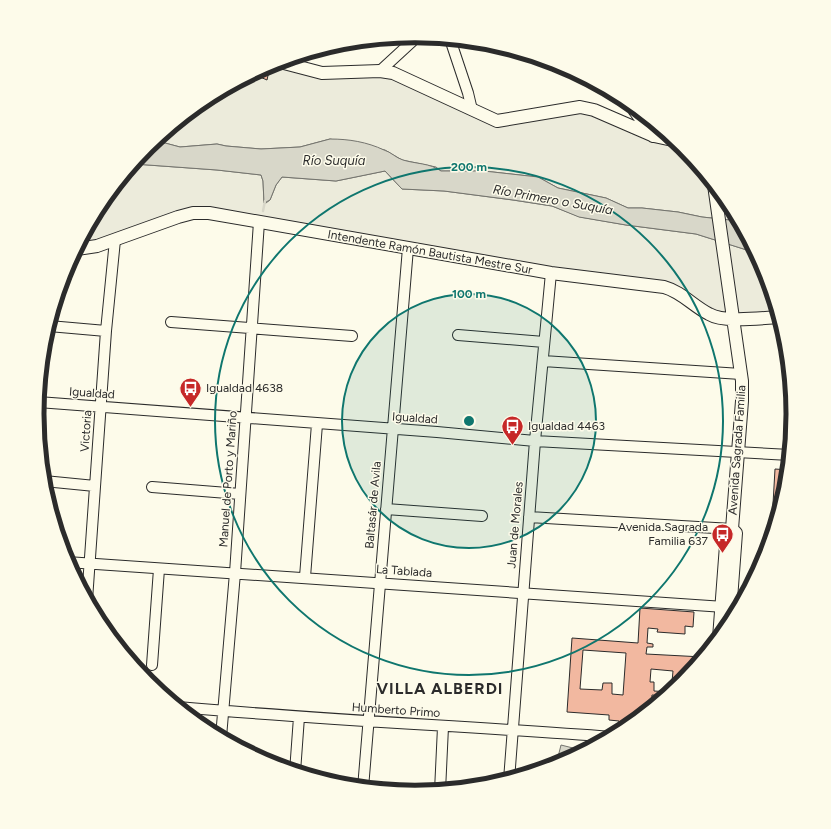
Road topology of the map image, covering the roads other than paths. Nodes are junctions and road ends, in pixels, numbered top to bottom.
1 (410, 43) edge
2 (452, 45) edge
3 (291, 65) edge
4 (380, 71) junction
5 (472, 110) junction
6 (642, 120) edge
7 (654, 136) junction
8 (664, 139) edge
9 (716, 196) edge
10 (259, 222) junction
11 (115, 240) junction
12 (83, 248) edge
13 (408, 248) junction
14 (551, 273) junction
15 (774, 317) edge
16 (733, 318) junction
17 (171, 322) dead end
18 (55, 327) edge
19 (252, 328) junction
20 (106, 331) junction
21 (458, 335) dead end
22 (352, 336) dead end
23 (544, 342) junction
24 (543, 361) junction
25 (741, 374) junction
26 (44, 403) edge
27 (101, 407) junction
28 (246, 418) junction
29 (317, 424) junction
30 (392, 430) junction
31 (535, 441) junction
32 (738, 452) junction
33 (785, 455) edge
34 (50, 482) edge
35 (95, 486) junction
36 (152, 487) dead end
37 (240, 494) junction
38 (386, 509) junction
39 (482, 516) dead end
40 (529, 517) junction
41 (732, 529) junction
42 (75, 563) edge
43 (90, 564) junction
44 (159, 568) junction
45 (235, 573) junction
46 (305, 578) junction
47 (380, 582) junction
48 (89, 590) edge
49 (523, 593) junction
50 (731, 607) edge
51 (152, 664) dead end
52 (188, 708) edge
53 (222, 711) junction
54 (299, 716) junction
55 (368, 722) junction
56 (444, 727) junction
57 (513, 730) junction
58 (221, 731) edge
59 (601, 736) edge
60 (295, 766) edge
61 (510, 774) edge
62 (363, 782) edge
63 (440, 785) edge

1 - 4 street
2 - 5 street
3 - 4 main road
4 - 5 main road
5 - 7 main road
6 - 7 main road
7 - 8 main road
9 - 16 main road, Avenida Sagrada Familia
10 - 11 main road, Intendente Ramón Bautista Mestre Sur
10 - 13 main road, Intendente Ramón Bautista Mestre Sur
10 - 19 street, Manuel de Porto y Mariño
11 - 12 main road, Intendente Ramón Bautista Mestre Sur
11 - 20 street, Victoria
13 - 14 main road, Intendente Ramón Bautista Mestre Sur
13 - 30 street, Baltasár de Avila
14 - 16 main road, Intendente Ramón Bautista Mestre Sur
14 - 23 street, Juan de Morales
15 - 16 main road, Intendente Ramón Bautista Mestre Sur
16 - 25 main road, Avenida Sagrada Familia
17 - 19 street
18 - 20 street
19 - 22 street
19 - 28 street, Manuel de Porto y Mariño
20 - 27 street, Victoria
21 - 23 street
23 - 24 street, Juan de Morales
24 - 25 street
24 - 31 street, Juan de Morales
25 - 32 main road, Avenida Sagrada Familia
26 - 27 street, Igualdad
27 - 28 street, Igualdad
27 - 35 street, Victoria
28 - 29 street, Igualdad
28 - 37 street, Manuel de Porto y Mariño
29 - 30 street, Igualdad
29 - 46 street
30 - 31 street, Igualdad
30 - 38 street, Baltasár de Avila
31 - 32 street, Igualdad
31 - 40 street, Juan de Morales
32 - 33 street, Igualdad
32 - 41 main road, Avenida Sagrada Familia
34 - 35 street
35 - 43 street, Victoria
36 - 37 street
37 - 45 street, Manuel de Porto y Mariño
38 - 39 street
38 - 47 street, Baltasár de Avila
40 - 41 street
40 - 49 street, Juan de Morales
41 - 50 main road, Avenida Sagrada Familia
42 - 43 street, La Tablada
43 - 44 street, La Tablada
43 - 48 street, Victoria
44 - 45 street, La Tablada
44 - 51 street
45 - 46 street, La Tablada
45 - 53 street, Manuel de Porto y Mariño
46 - 47 street, La Tablada
47 - 49 street, La Tablada
47 - 55 street, Baltasár de Avila
49 - 50 street, La Tablada
49 - 57 street, Juan de Morales
52 - 53 street, Humberto Primo
53 - 54 street, Humberto Primo
53 - 58 street, Manuel de Porto y Mariño
54 - 55 street, Humberto Primo
54 - 60 street
55 - 56 street, Humberto Primo
55 - 62 street, Baltasár de Avila
56 - 57 street, Humberto Primo
56 - 63 street
57 - 59 street, Humberto Primo
57 - 61 street, Juan de Morales

